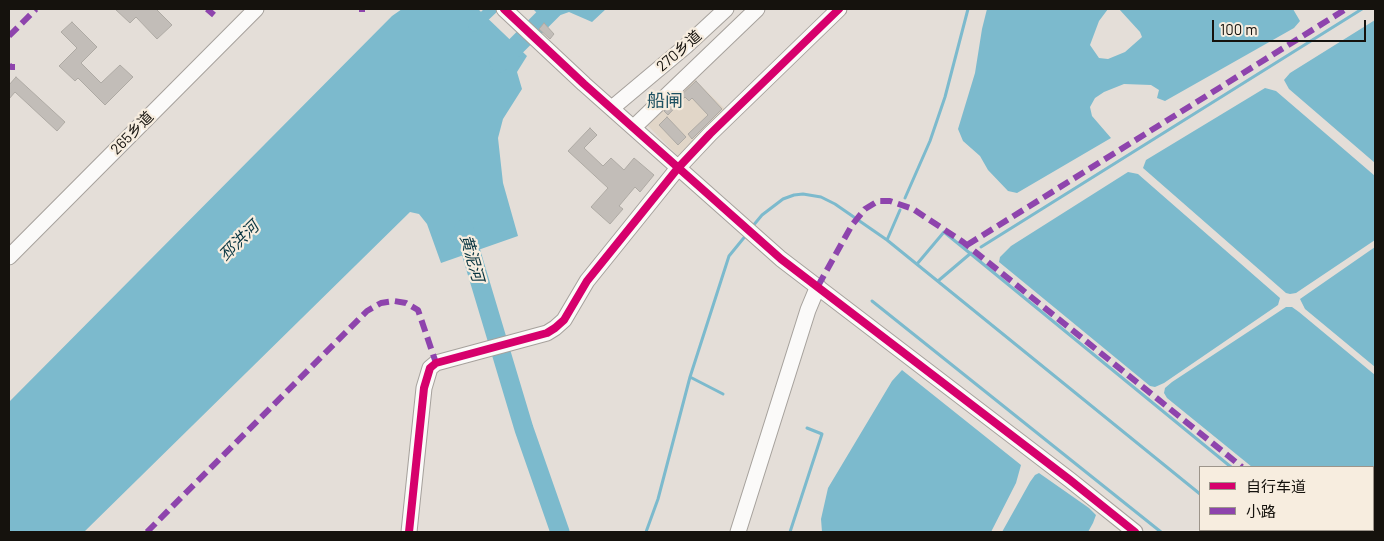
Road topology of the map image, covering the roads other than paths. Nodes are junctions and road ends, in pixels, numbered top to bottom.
1 (256, 9) edge
2 (504, 9) edge
3 (726, 9) edge
4 (757, 9) edge
5 (839, 9) edge
6 (655, 72) junction
7 (673, 90) junction
8 (612, 108) junction
9 (634, 127) junction
10 (678, 168) junction
11 (9, 257) edge
12 (818, 286) junction
13 (409, 532) edge
14 (738, 532) edge
15 (1135, 532) edge

1 - 11 street, 265乡道
2 - 8 street
3 - 6 street, 270乡道
4 - 7 street
5 - 10 street
6 - 7 street
6 - 8 street, 270乡道
7 - 9 street
8 - 9 street
9 - 10 street
10 - 12 street
10 - 13 street
12 - 14 street
12 - 15 street

